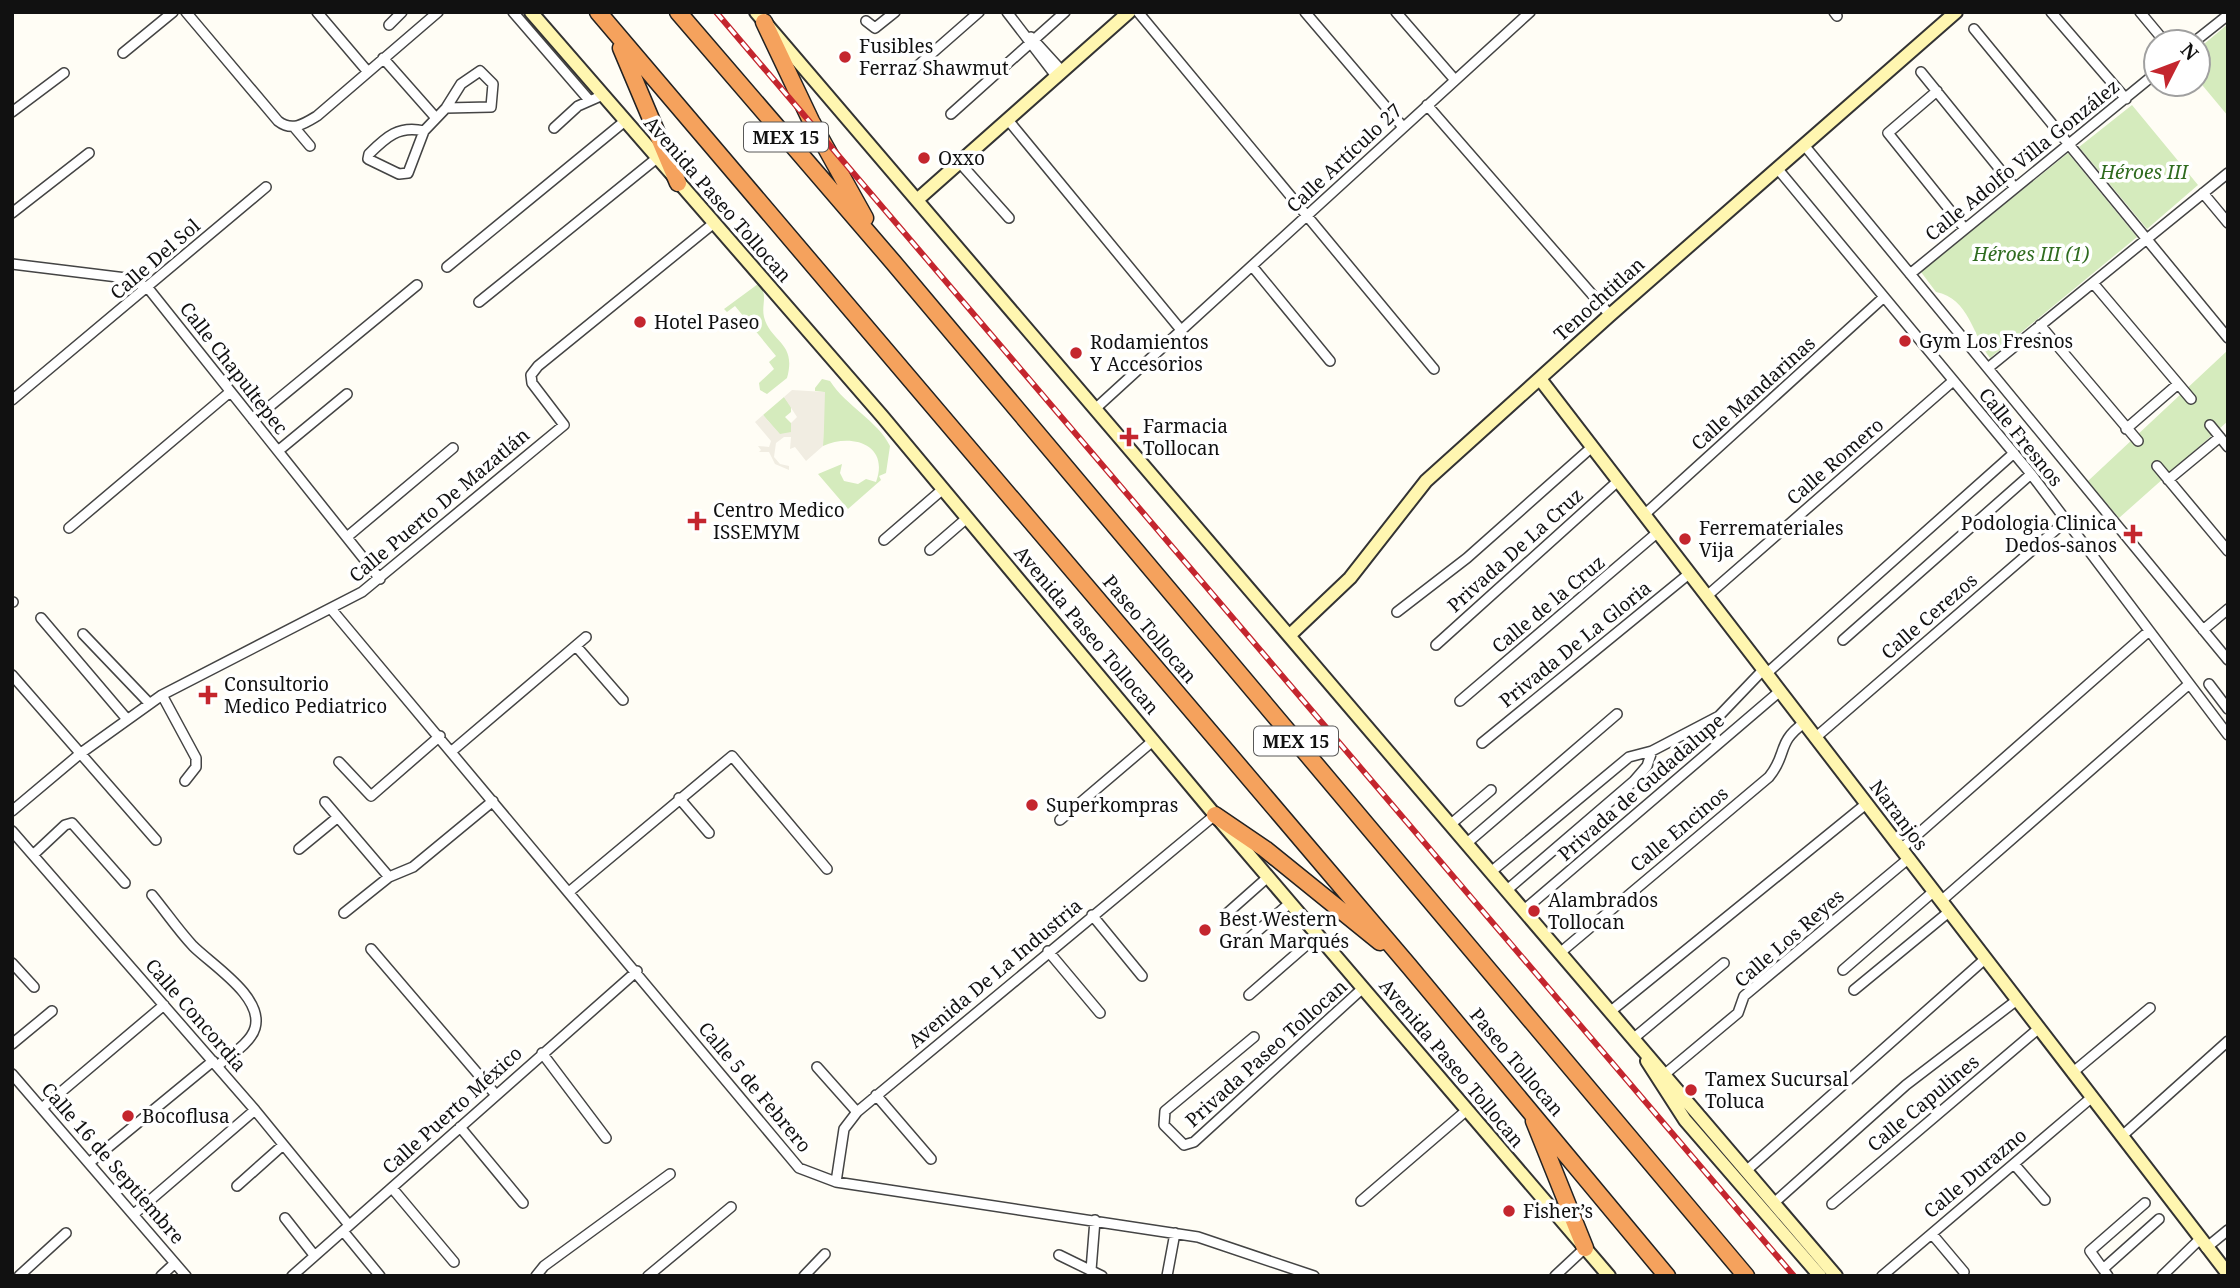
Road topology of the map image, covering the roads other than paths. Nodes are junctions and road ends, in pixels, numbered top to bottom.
1 (173, 12) edge
2 (186, 12) edge
3 (317, 12) edge
4 (402, 12) edge
5 (513, 12) edge
6 (531, 12) edge
7 (598, 12) edge
8 (678, 12) edge
9 (895, 12) edge
10 (979, 12) edge
11 (1007, 12) edge
12 (1065, 12) edge
13 (1129, 12) edge
14 (1138, 12) edge
15 (1305, 12) edge
16 (1396, 12) edge
17 (1530, 12) edge
18 (1956, 12) edge
19 (2051, 12) edge
20 (2140, 12) edge
21 (435, 13) edge
22 (2228, 13) edge
23 (760, 17) edge
24 (866, 21) dead end
25 (388, 25) dead end
26 (611, 27) junction
27 (2153, 28) edge
28 (2210, 28) edge
29 (1974, 29) dead end
30 (1031, 42) junction
31 (123, 53) dead end
32 (383, 58) junction
33 (914, 69) dead end
34 (368, 72) junction
35 (1921, 72) dead end
36 (64, 73) dead end
37 (1059, 74) junction
38 (1455, 80) junction
39 (2142, 85) edge
40 (1937, 91) junction
41 (603, 95) junction
42 (2126, 99) junction
43 (589, 100) junction
44 (1427, 105) junction
45 (446, 108) junction
46 (12, 112) edge
47 (951, 114) dead end
48 (436, 118) junction
49 (1008, 120) junction
50 (625, 121) junction
51 (294, 127) junction
52 (554, 128) dead end
53 (1403, 128) junction
54 (424, 131) junction
55 (2069, 144) junction
56 (1804, 145) junction
57 (310, 146) dead end
58 (89, 153) dead end
59 (657, 158) junction
60 (960, 163) junction
61 (1777, 168) junction
62 (2228, 173) edge
63 (678, 183) junction
64 (266, 187) dead end
65 (2015, 188) junction
66 (2203, 193) junction
67 (917, 200) junction
68 (12, 213) edge
69 (1308, 216) junction
70 (1009, 218) dead end
71 (714, 223) junction
72 (2228, 223) edge
73 (1965, 229) junction
74 (2147, 239) junction
75 (893, 262) junction
76 (12, 264) edge
77 (1252, 266) junction
78 (447, 267) dead end
79 (1910, 274) junction
80 (2093, 283) junction
81 (417, 285) dead end
82 (148, 288) junction
83 (1884, 297) junction
84 (479, 302) dead end
85 (1610, 314) junction
86 (2040, 325) junction
87 (1181, 330) junction
88 (2228, 338) edge
89 (1330, 361) dead end
90 (1989, 368) junction
91 (1434, 369) dead end
92 (1540, 379) junction
93 (1953, 381) junction
94 (2178, 384) junction
95 (230, 392) junction
96 (347, 394) dead end
97 (2191, 399) dead end
98 (12, 400) edge
99 (1095, 409) junction
100 (253, 420) junction
101 (2210, 425) dead end
102 (2126, 429) junction
103 (2220, 437) junction
104 (2138, 442) dead end
105 (1592, 447) junction
106 (2228, 447) edge
107 (453, 448) dead end
108 (278, 451) junction
109 (2014, 453) junction
110 (2157, 466) dead end
111 (2031, 474) junction
112 (2168, 480) junction
113 (1618, 481) junction
114 (943, 489) junction
115 (1644, 515) junction
116 (967, 518) junction
117 (2066, 522) junction
118 (69, 527) dead end
119 (1658, 533) junction
120 (347, 537) junction
121 (884, 540) dead end
122 (930, 550) dead end
123 (2228, 551) edge
124 (1690, 573) junction
125 (380, 579) junction
126 (1708, 595) junction
127 (2228, 609) edge
128 (332, 610) junction
129 (1397, 612) dead end
130 (41, 618) dead end
131 (2203, 630) junction
132 (2149, 631) junction
133 (83, 634) dead end
134 (1290, 635) junction
135 (586, 637) dead end
136 (1843, 640) dead end
137 (1436, 645) dead end
138 (576, 646) junction
139 (2228, 660) edge
140 (1765, 672) junction
141 (12, 675) edge
142 (2209, 684) dead end
143 (2188, 685) junction
144 (1780, 691) junction
145 (162, 695) junction
146 (622, 700) dead end
147 (1460, 701) dead end
148 (149, 703) junction
149 (2228, 709) edge
150 (1618, 714) dead end
151 (126, 718) junction
152 (1804, 723) junction
153 (440, 736) junction
154 (2228, 736) edge
155 (1815, 738) junction
156 (1154, 740) junction
157 (1482, 743) dead end
158 (452, 751) junction
159 (1652, 751) junction
160 (81, 753) junction
161 (340, 762) dead end
162 (185, 781) dead end
163 (1491, 790) dead end
164 (679, 798) junction
165 (493, 801) junction
166 (325, 802) dead end
167 (1866, 804) junction
168 (12, 811) edge
169 (1215, 815) junction
170 (338, 817) junction
171 (1060, 820) dead end
172 (1451, 824) junction
173 (12, 831) edge
174 (709, 833) dead end
175 (156, 840) dead end
176 (1467, 843) junction
177 (299, 849) dead end
178 (1905, 854) junction
179 (33, 855) junction
180 (827, 869) dead end
181 (1492, 871) junction
182 (389, 877) junction
183 (1268, 877) junction
184 (125, 883) dead end
185 (1507, 890) junction
186 (569, 892) junction
187 (152, 895) dead end
188 (1941, 902) junction
189 (1290, 903) junction
190 (1524, 910) junction
191 (344, 913) dead end
192 (1092, 915) junction
193 (1224, 916) dead end
194 (1318, 935) junction
195 (1246, 941) dead end
196 (370, 949) dead end
197 (1048, 951) junction
198 (1561, 952) junction
199 (1985, 959) junction
200 (12, 963) edge
201 (1724, 963) dead end
202 (1409, 965) junction
203 (1843, 970) dead end
204 (637, 971) junction
205 (1142, 976) dead end
206 (34, 987) dead end
207 (1363, 989) junction
208 (1854, 990) dead end
209 (1249, 995) dead end
210 (2017, 1000) junction
211 (164, 1005) junction
212 (2150, 1008) dead end
213 (52, 1011) dead end
214 (1611, 1012) junction
215 (1100, 1013) dead end
216 (2038, 1029) junction
217 (1254, 1037) dead end
218 (1635, 1038) junction
219 (2228, 1041) edge
220 (12, 1044) edge
221 (542, 1053) junction
222 (215, 1064) junction
223 (817, 1067) dead end
224 (2072, 1073) junction
225 (12, 1074) edge
226 (1665, 1074) junction
227 (496, 1095) junction
228 (876, 1095) junction
229 (2091, 1098) junction
230 (42, 1108) junction
231 (1529, 1108) junction
232 (255, 1110) junction
233 (1467, 1110) junction
234 (857, 1112) junction
235 (460, 1127) junction
236 (2122, 1136) junction
237 (606, 1138) dead end
238 (284, 1145) junction
239 (931, 1158) dead end
240 (89, 1163) junction
241 (2014, 1164) junction
242 (1747, 1170) junction
243 (670, 1174) dead end
244 (836, 1182) junction
245 (237, 1186) dead end
246 (392, 1188) junction
247 (2045, 1200) dead end
248 (1361, 1201) dead end
249 (1774, 1202) junction
250 (523, 1203) dead end
251 (2145, 1203) dead end
252 (1832, 1204) dead end
253 (732, 1207) dead end
254 (134, 1214) junction
255 (285, 1218) dead end
256 (2159, 1219) dead end
257 (1095, 1220) junction
258 (346, 1228) junction
259 (2228, 1230) edge
260 (66, 1233) dead end
261 (1175, 1233) junction
262 (1932, 1234) junction
263 (2203, 1243) junction
264 (1585, 1248) junction
265 (825, 1254) dead end
266 (314, 1255) junction
267 (1059, 1255) dead end
268 (454, 1262) dead end
269 (175, 1263) junction
270 (1091, 1270) junction
271 (1964, 1272) dead end
272 (2105, 1273) edge
273 (2228, 1275) edge
274 (19, 1276) edge
275 (160, 1276) edge
276 (187, 1276) edge
277 (292, 1276) edge
278 (380, 1276) edge
279 (536, 1276) edge
280 (648, 1276) edge
281 (804, 1276) edge
282 (1102, 1276) edge
283 (1167, 1276) edge
284 (1314, 1276) edge
285 (1555, 1276) edge
286 (1609, 1276) edge
287 (1667, 1276) edge
288 (1746, 1276) edge
289 (1820, 1276) edge
290 (1836, 1276) edge
291 (1882, 1276) edge
292 (2162, 1276) edge

1 - 31 street
2 - 51 street
3 - 34 street
4 - 25 street
5 - 43 street
6 - 41 main road, Avenida Paseo Tollocan
7 - 26 highway, Paseo Tollocan / MEX 15
8 - 75 highway, Paseo Tollocan / MEX 15
9 - 24 street
10 - 33 street
11 - 30 street
12 - 30 street
13 - 37 main road
14 - 69 street
15 - 53 street
16 - 38 street
17 - 38 street, Calle Artículo 27
18 - 56 main road, Tenochtitlan
19 - 42 street
20 - 27 street
21 - 32 street
22 - 28 street
23 - 67 main road
23 - 75 highway
26 - 63 highway
26 - 202 highway, Paseo Tollocan / MEX 15
29 - 55 street
30 - 37 street
30 - 47 street
32 - 34 street
32 - 48 street
34 - 51 street
35 - 40 street
36 - 46 street
37 - 49 main road
38 - 44 street, Calle Artículo 27
39 - 42 street, Calle Adolfo Villa González
40 - 65 street
40 - 73 street
41 - 43 street
41 - 50 main road, Avenida Paseo Tollocan
42 - 55 street, Calle Adolfo Villa González
43 - 52 street
44 - 53 street, Calle Artículo 27
44 - 85 street
45 - 45 street
45 - 48 street
48 - 54 street
49 - 60 main road
49 - 87 street
50 - 59 main road, Avenida Paseo Tollocan
50 - 78 street
51 - 57 street
53 - 69 street, Calle Artículo 27
54 - 54 street
55 - 65 street, Calle Adolfo Villa González
55 - 74 street
56 - 61 main road, Tenochtitlan
56 - 79 street
58 - 68 street
59 - 63 main road, Avenida Paseo Tollocan
59 - 84 street
60 - 67 main road
60 - 70 street
61 - 83 street, Calle Fresnos
61 - 85 main road, Tenochtitlan
62 - 66 street
63 - 71 main road, Avenida Paseo Tollocan
64 - 82 street, Calle Del Sol
65 - 73 street, Calle Adolfo Villa González
66 - 72 street
66 - 74 street
67 - 99 main road
69 - 77 street, Calle Artículo 27
69 - 91 street
71 - 114 main road, Avenida Paseo Tollocan
71 - 125 street, Calle Puerto De Mazatlán
73 - 79 street, Calle Adolfo Villa González
74 - 80 street
74 - 88 street
75 - 288 highway, Paseo Tollocan / MEX 15
76 - 82 street
77 - 87 street, Calle Artículo 27
77 - 89 street
79 - 90 street
80 - 86 street
80 - 94 street
81 - 100 street
82 - 95 street, Calle Chapultepec
82 - 98 street, Calle Del Sol
83 - 93 street, Calle Fresnos
83 - 115 street, Calle Mandarinas
85 - 92 main road, Tenochtitlan
86 - 90 street
86 - 102 street
87 - 99 street, Calle Artículo 27
90 - 131 street
92 - 105 main road, Naranjos
92 - 134 main road, Tenochtitlan
93 - 109 street, Calle Fresnos
93 - 126 street, Calle Romero
94 - 97 street
94 - 102 street
95 - 100 street, Calle Chapultepec
95 - 118 street
96 - 108 street
99 - 134 main road
100 - 108 street, Calle Chapultepec
101 - 103 street
102 - 104 street
103 - 106 street
103 - 112 street
105 - 113 main road, Naranjos
105 - 129 street
107 - 120 street
108 - 120 street, Calle Chapultepec
109 - 111 street, Calle Fresnos
109 - 140 street
110 - 112 street
111 - 117 street, Calle Fresnos
111 - 136 street
112 - 123 street
113 - 115 main road, Naranjos
113 - 137 street, Privada De La Cruz
114 - 116 main road, Avenida Paseo Tollocan
114 - 121 street
115 - 119 main road, Naranjos
116 - 122 street
116 - 156 main road, Avenida Paseo Tollocan
117 - 132 street, Calle Fresnos
117 - 155 street, Calle Cerezos
119 - 124 main road, Naranjos
119 - 147 street, Calle de la Cruz
120 - 125 street, Calle Chapultepec
124 - 126 main road, Naranjos
124 - 157 street, Privada De La Gloria
125 - 128 street, Calle Puerto De Mazatlán
126 - 140 main road, Naranjos
127 - 131 street
128 - 145 street, Calle Puerto De Mazatlán
128 - 153 street, Calle 5 de Febrero
130 - 151 street
131 - 139 street
132 - 143 street, Calle Fresnos
132 - 178 street, Calle Los Reyes
133 - 148 street
134 - 172 main road
135 - 138 street
138 - 146 street
138 - 158 street
140 - 144 main road, Naranjos
140 - 159 street
141 - 160 street
142 - 149 street
143 - 154 street, Calle Fresnos
143 - 188 street
144 - 152 main road, Naranjos
144 - 190 street, Privada de Gudadalupe
145 - 148 street, Calle Puerto De Mazatlán
145 - 162 street
148 - 151 street, Calle Puerto De Mazatlán
150 - 176 street
151 - 160 street, Calle Puerto De Mazatlán
152 - 155 main road, Naranjos
152 - 198 street, Calle Encinos
153 - 158 street, Calle 5 de Febrero
153 - 161 street
155 - 167 main road, Naranjos
156 - 169 main road, Avenida Paseo Tollocan
156 - 171 street
158 - 165 street, Calle 5 de Febrero
159 - 181 street
159 - 185 street
160 - 168 street, Calle Puerto De Mazatlán
160 - 175 street
163 - 172 street
164 - 174 street
164 - 180 street
164 - 186 street
165 - 182 street
165 - 186 street, Calle 5 de Febrero
166 - 170 street
167 - 178 main road, Naranjos
167 - 214 street
169 - 183 main road, Avenida Paseo Tollocan
169 - 192 street, Avenida De La Industria
169 - 202 highway
170 - 177 street
170 - 182 street
172 - 176 main road
173 - 179 street, Calle Concordia
176 - 181 main road
178 - 188 main road, Naranjos
178 - 226 street, Calle Los Reyes
179 - 184 street
179 - 211 street, Calle Concordia
181 - 185 main road
182 - 191 street
183 - 189 main road, Avenida Paseo Tollocan
183 - 193 street
185 - 190 main road
186 - 204 street, Calle 5 de Febrero
187 - 222 street
188 - 199 main road, Naranjos
188 - 203 street
188 - 208 street
189 - 194 main road, Avenida Paseo Tollocan
189 - 195 street
190 - 198 main road
192 - 197 street, Avenida De La Industria
192 - 205 street
194 - 207 main road, Avenida Paseo Tollocan
194 - 209 street
196 - 227 street
197 - 215 street
197 - 228 street, Avenida De La Industria
198 - 214 main road
199 - 210 main road, Naranjos
199 - 242 street
200 - 206 street
201 - 218 street
202 - 231 highway, Paseo Tollocan / MEX 15
204 - 221 street, Calle Puerto México
204 - 244 street, Calle 5 de Febrero
207 - 217 street, Privada Paseo Tollocan
207 - 233 main road, Avenida Paseo Tollocan
210 - 216 main road, Naranjos
210 - 249 street
211 - 222 street, Calle Concordia
211 - 230 street
212 - 224 street
213 - 220 street
214 - 218 main road
216 - 224 main road, Naranjos
216 - 252 street, Calle Capulines
218 - 226 main road
218 - 289 main road
219 - 236 street
221 - 227 street, Calle Puerto México
221 - 237 street
222 - 232 street, Calle Concordia
222 - 240 street
223 - 234 street
224 - 229 main road, Naranjos
225 - 230 street, Calle 16 de Septiembre
226 - 242 main road
227 - 235 street, Calle Puerto México
228 - 234 street, Avenida De La Industria
228 - 239 street
229 - 236 main road, Naranjos
229 - 241 street, Calle Durazno
230 - 240 street, Calle 16 de Septiembre
231 - 264 highway
231 - 287 highway, Paseo Tollocan / MEX 15
232 - 238 street, Calle Concordia
232 - 254 street
233 - 248 street
233 - 264 main road, Avenida Paseo Tollocan
234 - 244 street, Avenida De La Industria
235 - 246 street, Calle Puerto México
235 - 250 street
236 - 263 main road, Naranjos
238 - 245 street
238 - 258 street, Calle Concordia
240 - 254 street, Calle 16 de Septiembre
241 - 247 street
241 - 262 street, Calle Durazno
242 - 249 main road
243 - 279 street
244 - 257 street, Calle 5 de Febrero
246 - 258 street, Calle Puerto México
246 - 268 street
249 - 290 main road
251 - 272 street
253 - 280 street
254 - 269 street, Calle 16 de Septiembre
255 - 266 street
256 - 272 street
257 - 261 street, Calle 5 de Febrero
257 - 270 street
258 - 266 street, Calle Puerto México
258 - 278 street, Calle Concordia
259 - 263 street
260 - 274 street
261 - 283 street
261 - 284 street, Calle 5 de Febrero
262 - 271 street
262 - 291 street, Calle Durazno
263 - 273 main road, Naranjos
263 - 292 street
264 - 285 street
264 - 286 main road, Avenida Paseo Tollocan
265 - 281 street
266 - 277 street, Calle Puerto México
267 - 270 street
269 - 275 street
269 - 276 street, Calle 16 de Septiembre
270 - 282 street

